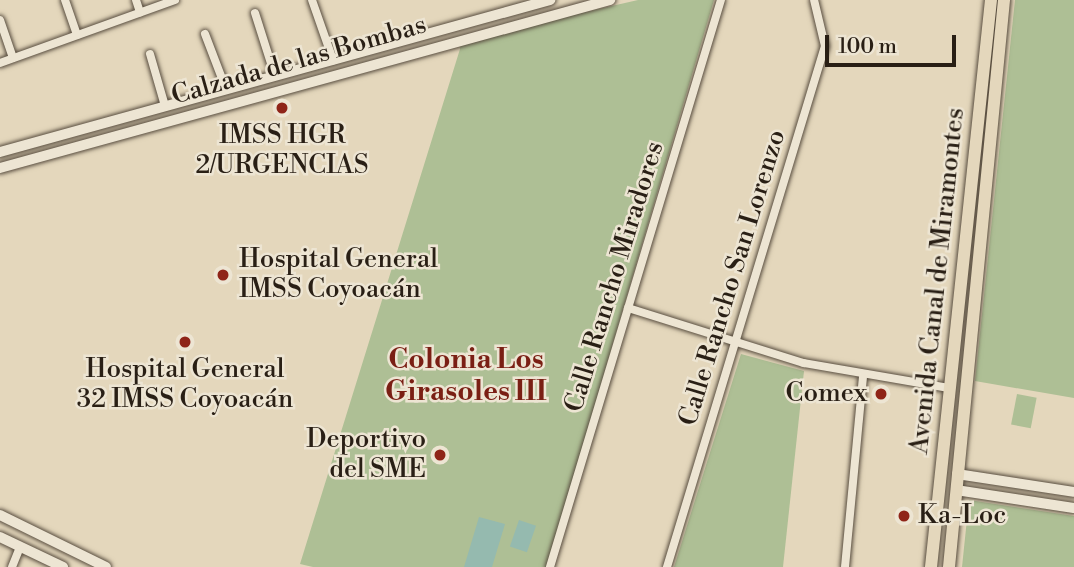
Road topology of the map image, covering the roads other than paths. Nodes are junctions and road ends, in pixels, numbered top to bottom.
1 (65, 0) edge
2 (136, 0) edge
3 (174, 0) edge
4 (312, 0) edge
5 (550, 0) edge
6 (610, 0) edge
7 (721, 0) edge
8 (814, 0) edge
9 (990, 0) edge
10 (1004, 0) edge
11 (140, 12) junction
12 (256, 13) dead end
13 (0, 20) edge
14 (205, 34) dead end
15 (77, 35) junction
16 (150, 54) dead end
17 (13, 58) junction
18 (333, 60) junction
19 (0, 63) edge
20 (275, 76) junction
21 (226, 89) junction
22 (165, 106) junction
23 (0, 152) edge
24 (0, 168) edge
25 (628, 308) junction
26 (735, 341) junction
27 (863, 376) junction
28 (948, 388) junction
29 (957, 474) junction
30 (956, 490) junction
31 (1074, 492) edge
32 (1074, 508) edge
33 (0, 515) edge
34 (0, 537) edge
35 (20, 547) junction
36 (12, 567) edge
37 (63, 567) edge
38 (106, 567) edge
39 (550, 567) edge
40 (667, 567) edge
41 (845, 567) edge
42 (931, 567) edge
43 (949, 567) edge

1 - 15 street
2 - 11 street
3 - 11 street
4 - 18 street
5 - 18 main road, Calzada de las Bombas
6 - 24 main road, Calzada de las Bombas
7 - 25 street, Calle Rancho Miradores
8 - 26 street, Calle Rancho San Lorenzo
9 - 28 main road, Avenida Canal de Miramontes
10 - 29 main road, Avenida Canal de Miramontes
11 - 15 street
12 - 20 street
13 - 17 street
14 - 21 street
15 - 17 street
16 - 22 street
17 - 19 street
18 - 20 main road, Calzada de las Bombas
20 - 21 main road, Calzada de las Bombas
21 - 22 main road, Calzada de las Bombas
22 - 23 main road, Calzada de las Bombas
25 - 26 street
25 - 39 street, Calle Rancho Miradores
26 - 27 street
26 - 40 street, Calle Rancho San Lorenzo
27 - 28 street
27 - 41 street
28 - 42 main road, Avenida Canal de Miramontes
29 - 30 main road, Avenida Canal de Miramontes
29 - 31 street
30 - 32 street
30 - 43 main road, Avenida Canal de Miramontes
33 - 38 main road
34 - 35 main road
35 - 36 street
35 - 37 main road

